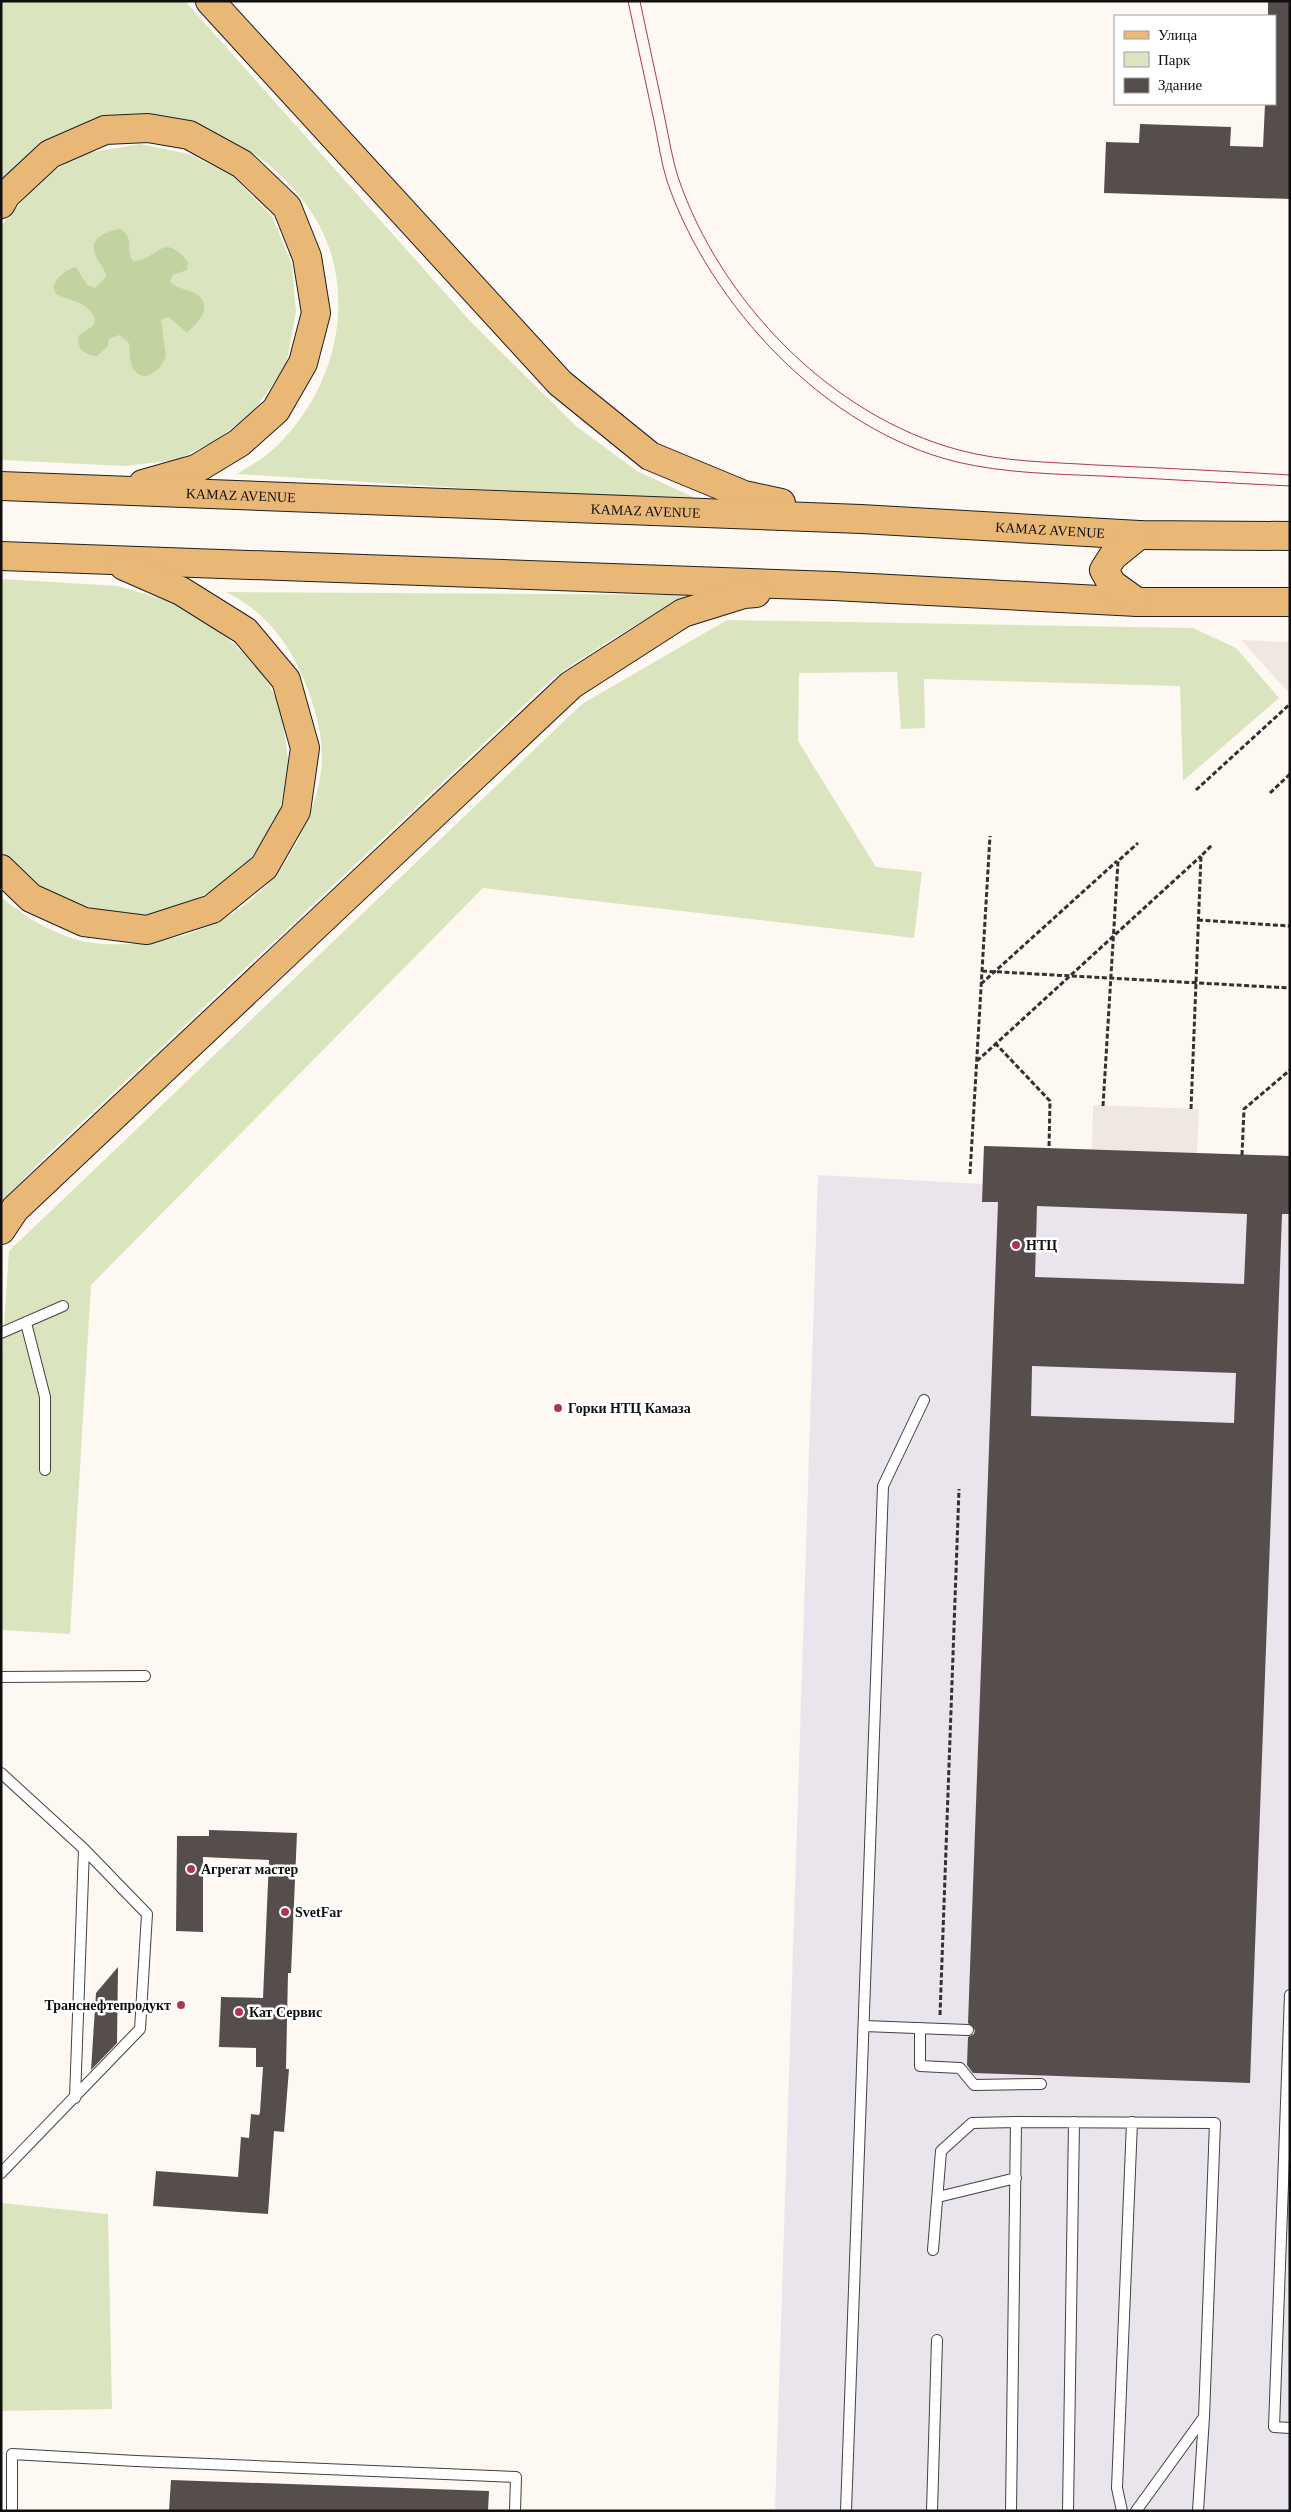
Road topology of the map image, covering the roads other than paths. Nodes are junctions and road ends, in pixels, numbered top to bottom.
1 (210, 1) edge
2 (1, 204) edge
3 (12, 486) edge
4 (118, 490) junction
5 (861, 519) junction
6 (1139, 535) junction
7 (1290, 536) edge
8 (10, 556) edge
9 (111, 560) junction
10 (834, 586) junction
11 (1137, 602) junction
12 (1290, 602) edge
13 (1, 869) edge
14 (1, 1230) edge
15 (63, 1306) dead end
16 (26, 1322) junction
17 (1, 1333) edge
18 (924, 1400) dead end
19 (45, 1470) dead end
20 (1, 1676) edge
21 (145, 1676) dead end
22 (1, 1773) edge
23 (84, 1849) junction
24 (1290, 1995) edge
25 (864, 2026) junction
26 (920, 2028) junction
27 (968, 2030) dead end
28 (1041, 2084) dead end
29 (75, 2098) junction
30 (1016, 2122) junction
31 (1074, 2122) junction
32 (1132, 2122) junction
33 (1, 2174) edge
34 (1016, 2178) junction
35 (938, 2197) junction
36 (933, 2250) dead end
37 (937, 2340) dead end
38 (1204, 2417) junction
39 (1290, 2428) edge
40 (12, 2511) edge
41 (515, 2511) edge
42 (846, 2511) edge
43 (932, 2511) edge
44 (1011, 2511) edge
45 (1068, 2511) edge
46 (1122, 2511) edge
47 (1136, 2511) edge
48 (1198, 2511) edge

1 - 5 main road
2 - 4 main road
3 - 4 main road, KAMAZ AVENUE
4 - 5 main road, KAMAZ AVENUE
5 - 6 main road, KAMAZ AVENUE
6 - 7 main road, KAMAZ AVENUE
6 - 11 main road
8 - 9 main road
9 - 10 main road
9 - 13 main road
10 - 11 main road
10 - 14 main road
11 - 12 main road
15 - 16 lane
16 - 17 lane
16 - 19 lane
18 - 25 lane
20 - 21 lane
22 - 23 lane
23 - 29 lane
23 - 29 lane
24 - 39 lane
25 - 26 lane
25 - 42 lane
26 - 27 lane
26 - 28 lane
29 - 33 lane
30 - 31 lane
30 - 34 lane
30 - 35 lane
31 - 32 lane
31 - 45 lane
32 - 38 lane
32 - 46 lane
34 - 35 lane
34 - 44 lane
35 - 36 lane
37 - 43 lane
38 - 47 lane
38 - 48 lane
40 - 41 lane

